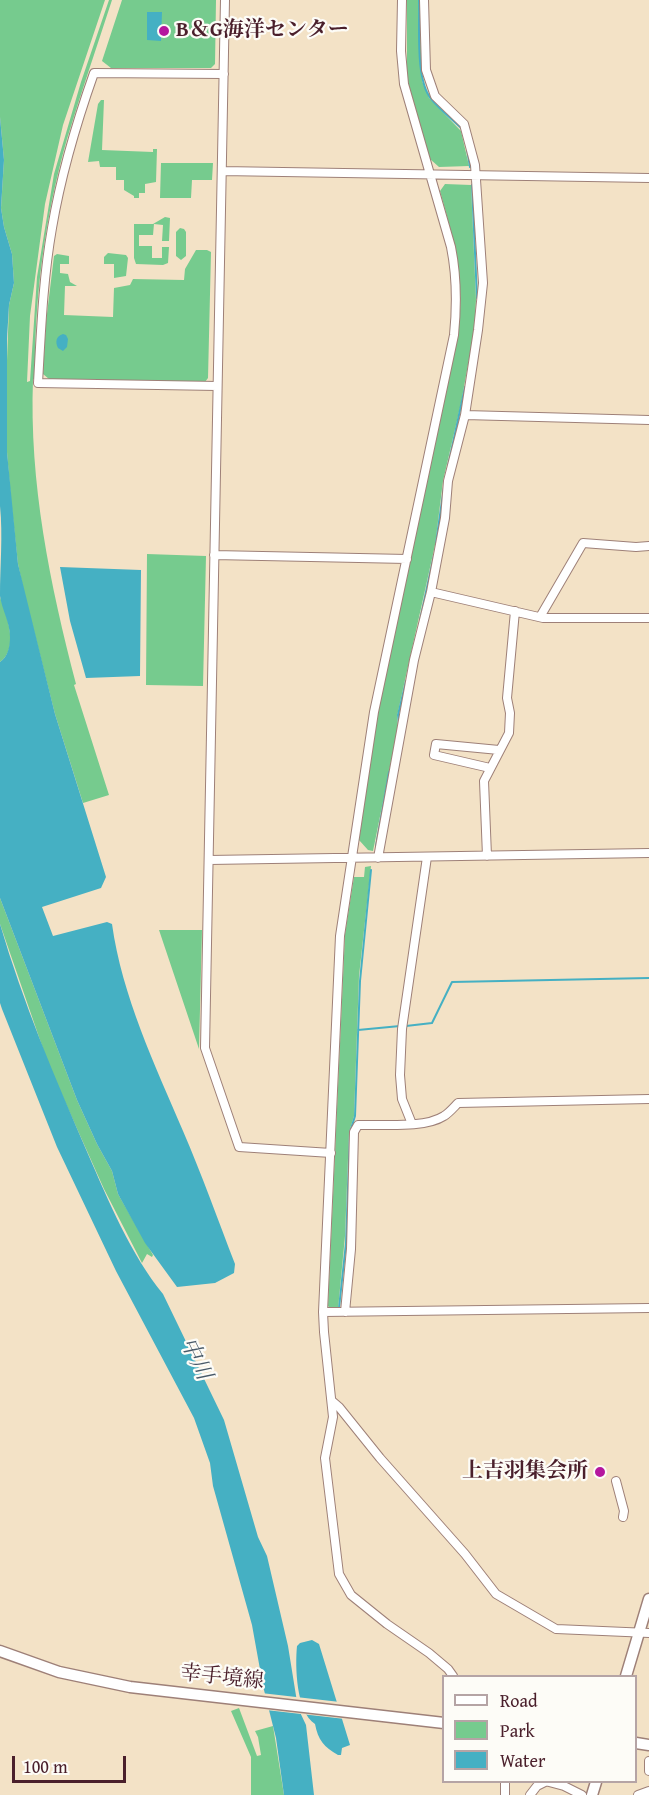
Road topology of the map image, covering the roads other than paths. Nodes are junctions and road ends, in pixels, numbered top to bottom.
1 (225, 0) edge
2 (402, 0) edge
3 (424, 0) edge
4 (224, 74) junction
5 (222, 171) junction
6 (430, 175) junction
7 (476, 176) junction
8 (649, 178) edge
9 (218, 386) junction
10 (465, 415) junction
11 (649, 420) edge
12 (649, 546) edge
13 (214, 555) junction
14 (407, 559) junction
15 (431, 592) junction
16 (515, 611) junction
17 (540, 617) junction
18 (649, 618) edge
19 (499, 750) junction
20 (490, 768) junction
21 (649, 854) edge
22 (487, 856) junction
23 (427, 857) junction
24 (351, 858) junction
25 (378, 858) junction
26 (209, 860) junction
27 (649, 1100) edge
28 (412, 1124) junction
29 (331, 1153) junction
30 (649, 1308) edge
31 (323, 1312) junction
32 (345, 1312) junction
33 (332, 1401) junction
34 (616, 1481) dead end
35 (623, 1517) dead end
36 (649, 1599) edge
37 (644, 1633) edge
38 (0, 1651) edge
39 (452, 1675) edge
40 (627, 1675) edge
41 (442, 1723) edge
42 (649, 1761) edge
43 (649, 1772) edge
44 (544, 1783) edge
45 (553, 1783) edge
46 (649, 1791) edge
47 (530, 1795) edge
48 (582, 1795) edge
49 (638, 1795) edge

1 - 4 street
2 - 6 street
3 - 7 street
4 - 5 street
4 - 9 street
5 - 6 street
5 - 9 street
6 - 7 street
6 - 14 street
7 - 8 street
7 - 10 street
9 - 13 street
10 - 11 street
10 - 15 street
12 - 17 street
13 - 14 street
13 - 26 street
14 - 24 street
15 - 16 street
15 - 25 street
16 - 17 street
16 - 19 street
17 - 18 street
19 - 20 street
19 - 20 street
20 - 22 street
21 - 22 street
22 - 23 street
23 - 25 street
23 - 28 street
24 - 25 street
24 - 26 street
24 - 29 street
26 - 29 street
27 - 28 street
28 - 32 street
29 - 31 street
30 - 32 street
31 - 32 street
31 - 33 street
33 - 37 street
33 - 39 street
34 - 35 street
36 - 37 main road
37 - 40 main road
38 - 41 main road, 幸手境線
42 - 43 street
44 - 47 street
45 - 48 street
46 - 49 street

